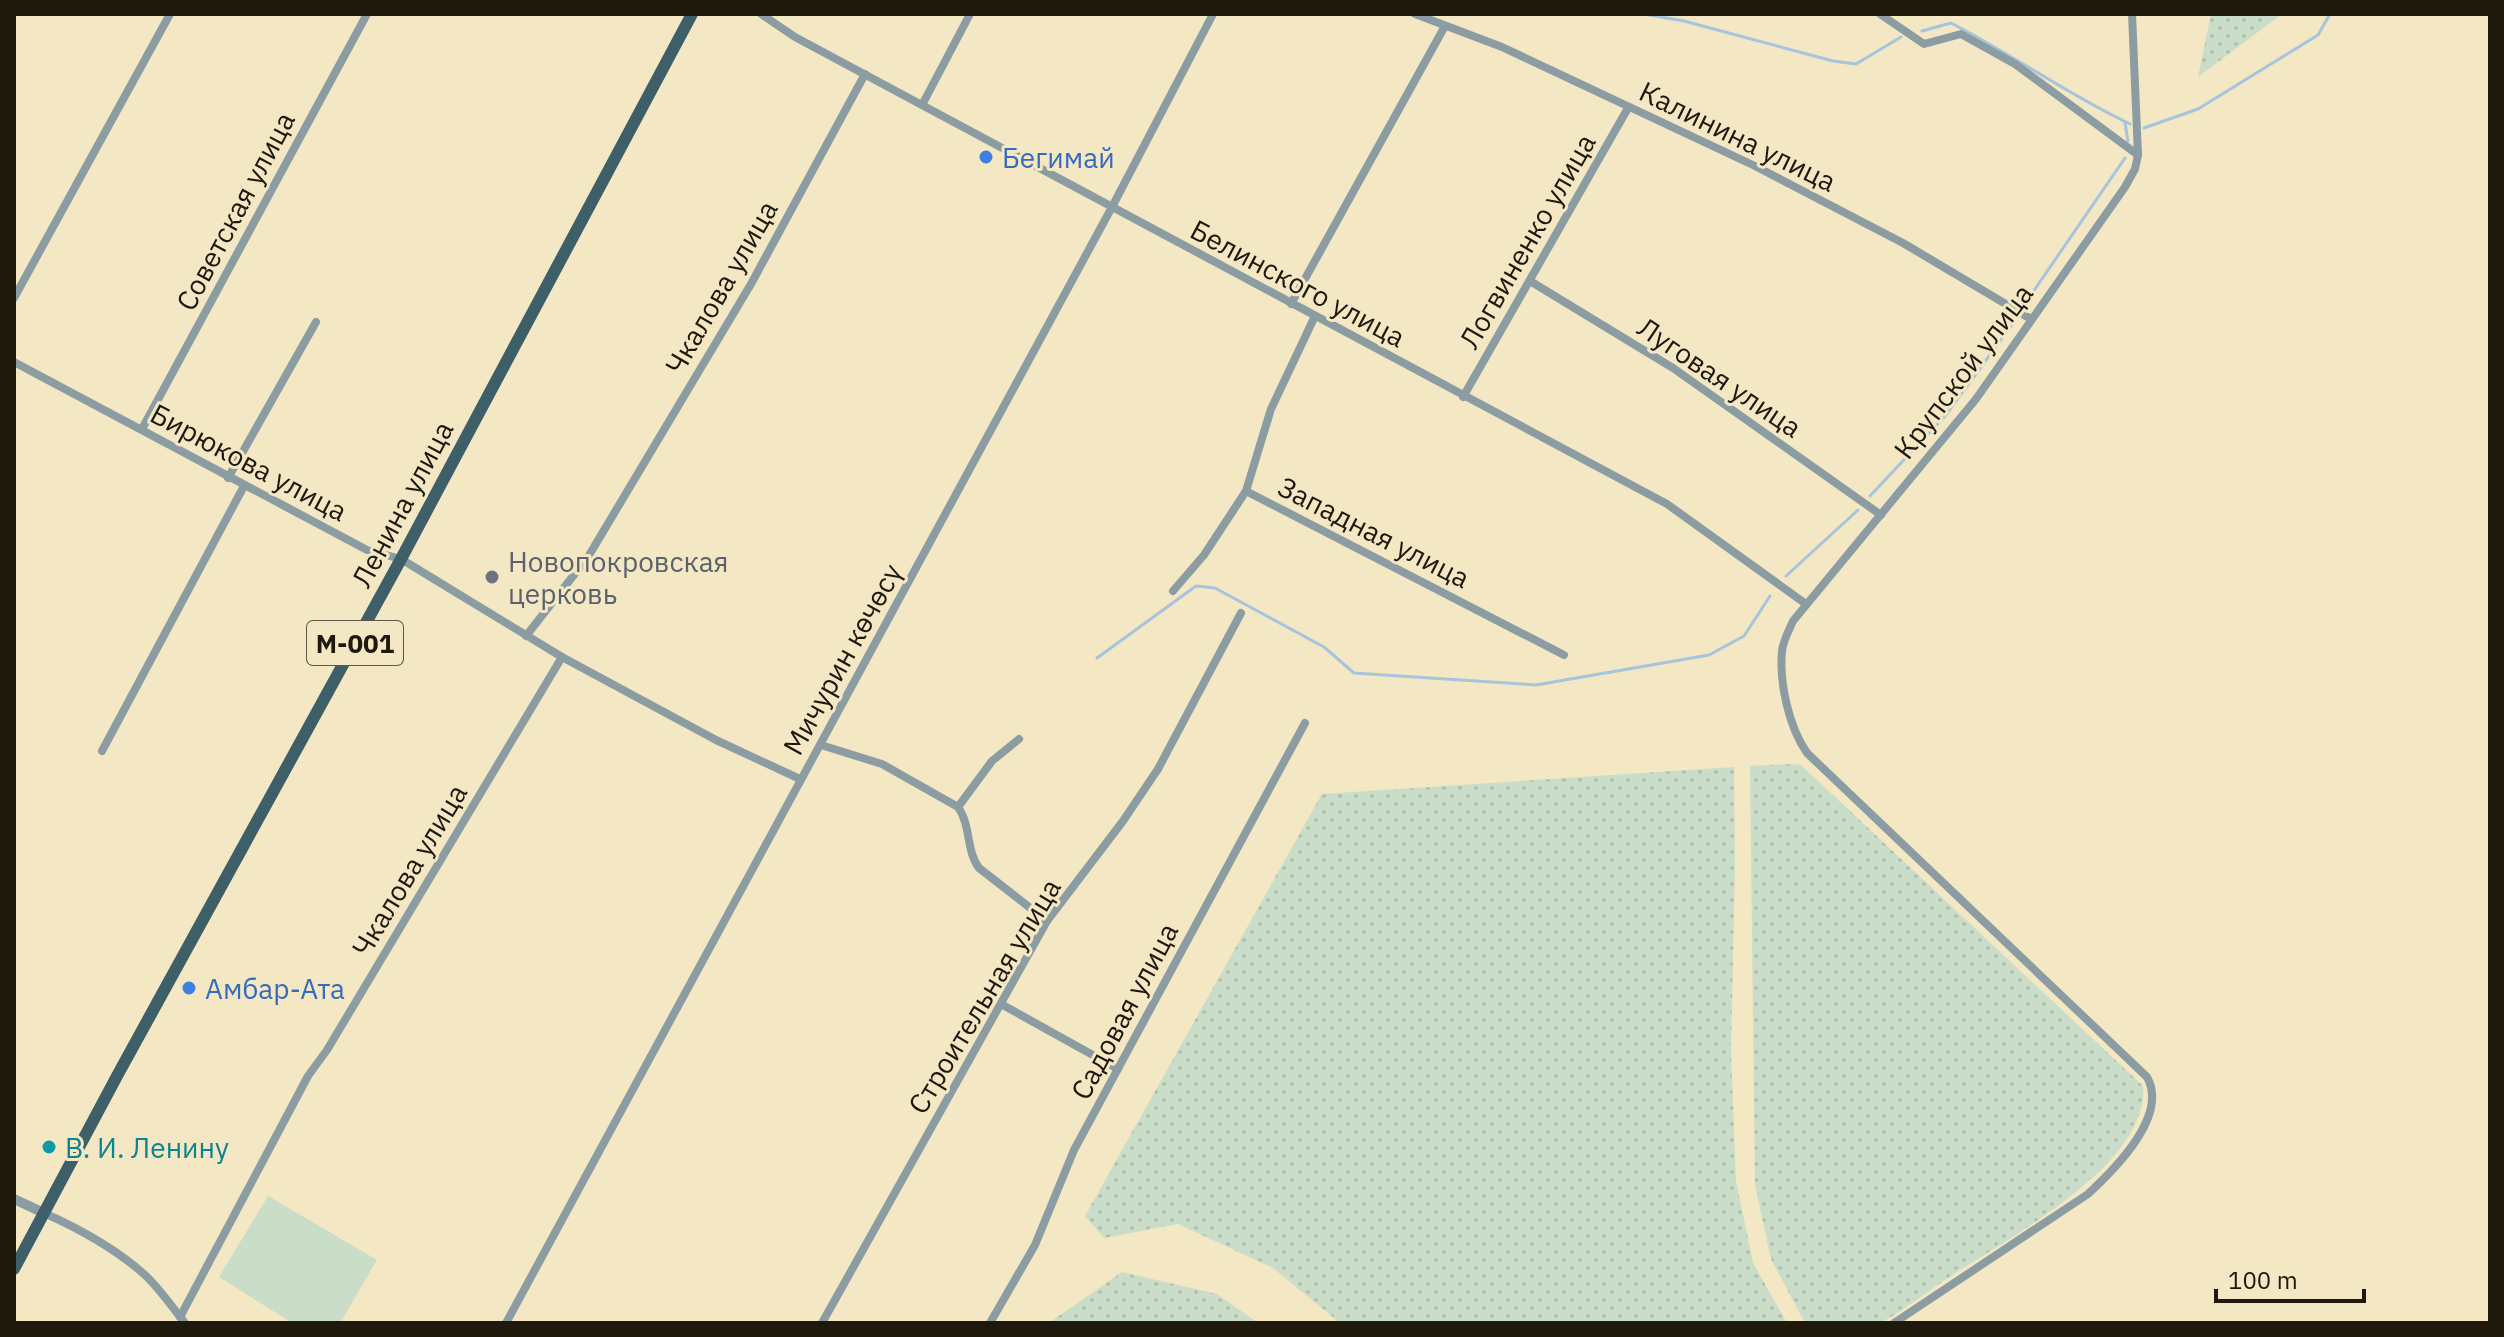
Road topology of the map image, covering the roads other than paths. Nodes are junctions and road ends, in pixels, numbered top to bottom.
1 (170, 14) edge
2 (367, 14) edge
3 (692, 14) edge
4 (761, 14) edge
5 (970, 14) edge
6 (1213, 14) edge
7 (1415, 14) edge
8 (1880, 14) edge
9 (2132, 14) edge
10 (1445, 26) junction
11 (865, 74) junction
12 (922, 105) junction
13 (1628, 108) junction
14 (2138, 155) junction
15 (1112, 207) junction
16 (1530, 281) junction
17 (14, 298) edge
18 (1291, 304) junction
19 (1315, 316) junction
20 (2031, 319) junction
21 (316, 322) dead end
22 (14, 362) edge
23 (1463, 397) junction
24 (142, 429) junction
25 (228, 478) junction
26 (244, 486) junction
27 (1246, 491) junction
28 (1881, 515) junction
29 (401, 559) junction
30 (1173, 591) dead end
31 (1806, 604) junction
32 (1241, 613) dead end
33 (526, 636) junction
34 (1564, 655) dead end
35 (562, 657) junction
36 (1305, 723) dead end
37 (1019, 739) dead end
38 (821, 745) junction
39 (102, 751) dead end
40 (800, 779) junction
41 (958, 807) junction
42 (1047, 921) junction
43 (1001, 1004) junction
44 (1118, 1069) junction
45 (14, 1199) edge
46 (44, 1213) junction
47 (14, 1269) edge
48 (182, 1320) edge
49 (506, 1323) edge
50 (822, 1323) edge
51 (990, 1323) edge
52 (1894, 1323) edge

1 - 17 street
2 - 24 street, Советская улица
3 - 29 main road, Ленина улица / М-001
4 - 11 street, Белинского улица
5 - 12 street
6 - 15 street, Мичурин көчөсү
7 - 10 street, Калинина улица
8 - 14 street
9 - 14 street, Крупской улица
10 - 13 street, Калинина улица
10 - 18 street
11 - 12 street, Белинского улица
11 - 33 street, Чкалова улица
12 - 15 street, Белинского улица
13 - 16 street, Логвиненко улица
13 - 20 street, Калинина улица
14 - 20 street, Крупской улица
15 - 18 street, Белинского улица
15 - 38 street, Мичурин көчөсү
16 - 23 street, Логвиненко улица
16 - 28 street, Луговая улица
18 - 19 street, Белинского улица
19 - 23 street, Белинского улица
19 - 27 street, Западная улица
20 - 28 street, Крупской улица
21 - 25 street
22 - 24 street, Бирюкова улица
23 - 31 street, Белинского улица
24 - 25 street, Бирюкова улица
25 - 26 street, Бирюкова улица
26 - 29 street, Бирюкова улица
26 - 39 street
27 - 30 street
27 - 34 street, Западная улица
28 - 31 street, Крупской улица
29 - 33 street, Бирюкова улица
29 - 46 main road, Ленина улица / М-001
31 - 52 street, Крупской улица
32 - 42 street, Строительная улица
33 - 35 street, Бирюкова улица
35 - 40 street, Бирюкова улица
35 - 48 street, Чкалова улица
36 - 44 street, Садовая улица
37 - 41 street
38 - 40 street, Мичурин көчөсү
38 - 41 street
40 - 49 street, Мичурин көчөсү
41 - 42 street
42 - 43 street, Строительная улица
43 - 44 street
43 - 50 street, Строительная улица
44 - 51 street, Садовая улица
45 - 46 street
46 - 47 main road, Ленина улица / М-001
46 - 48 street

